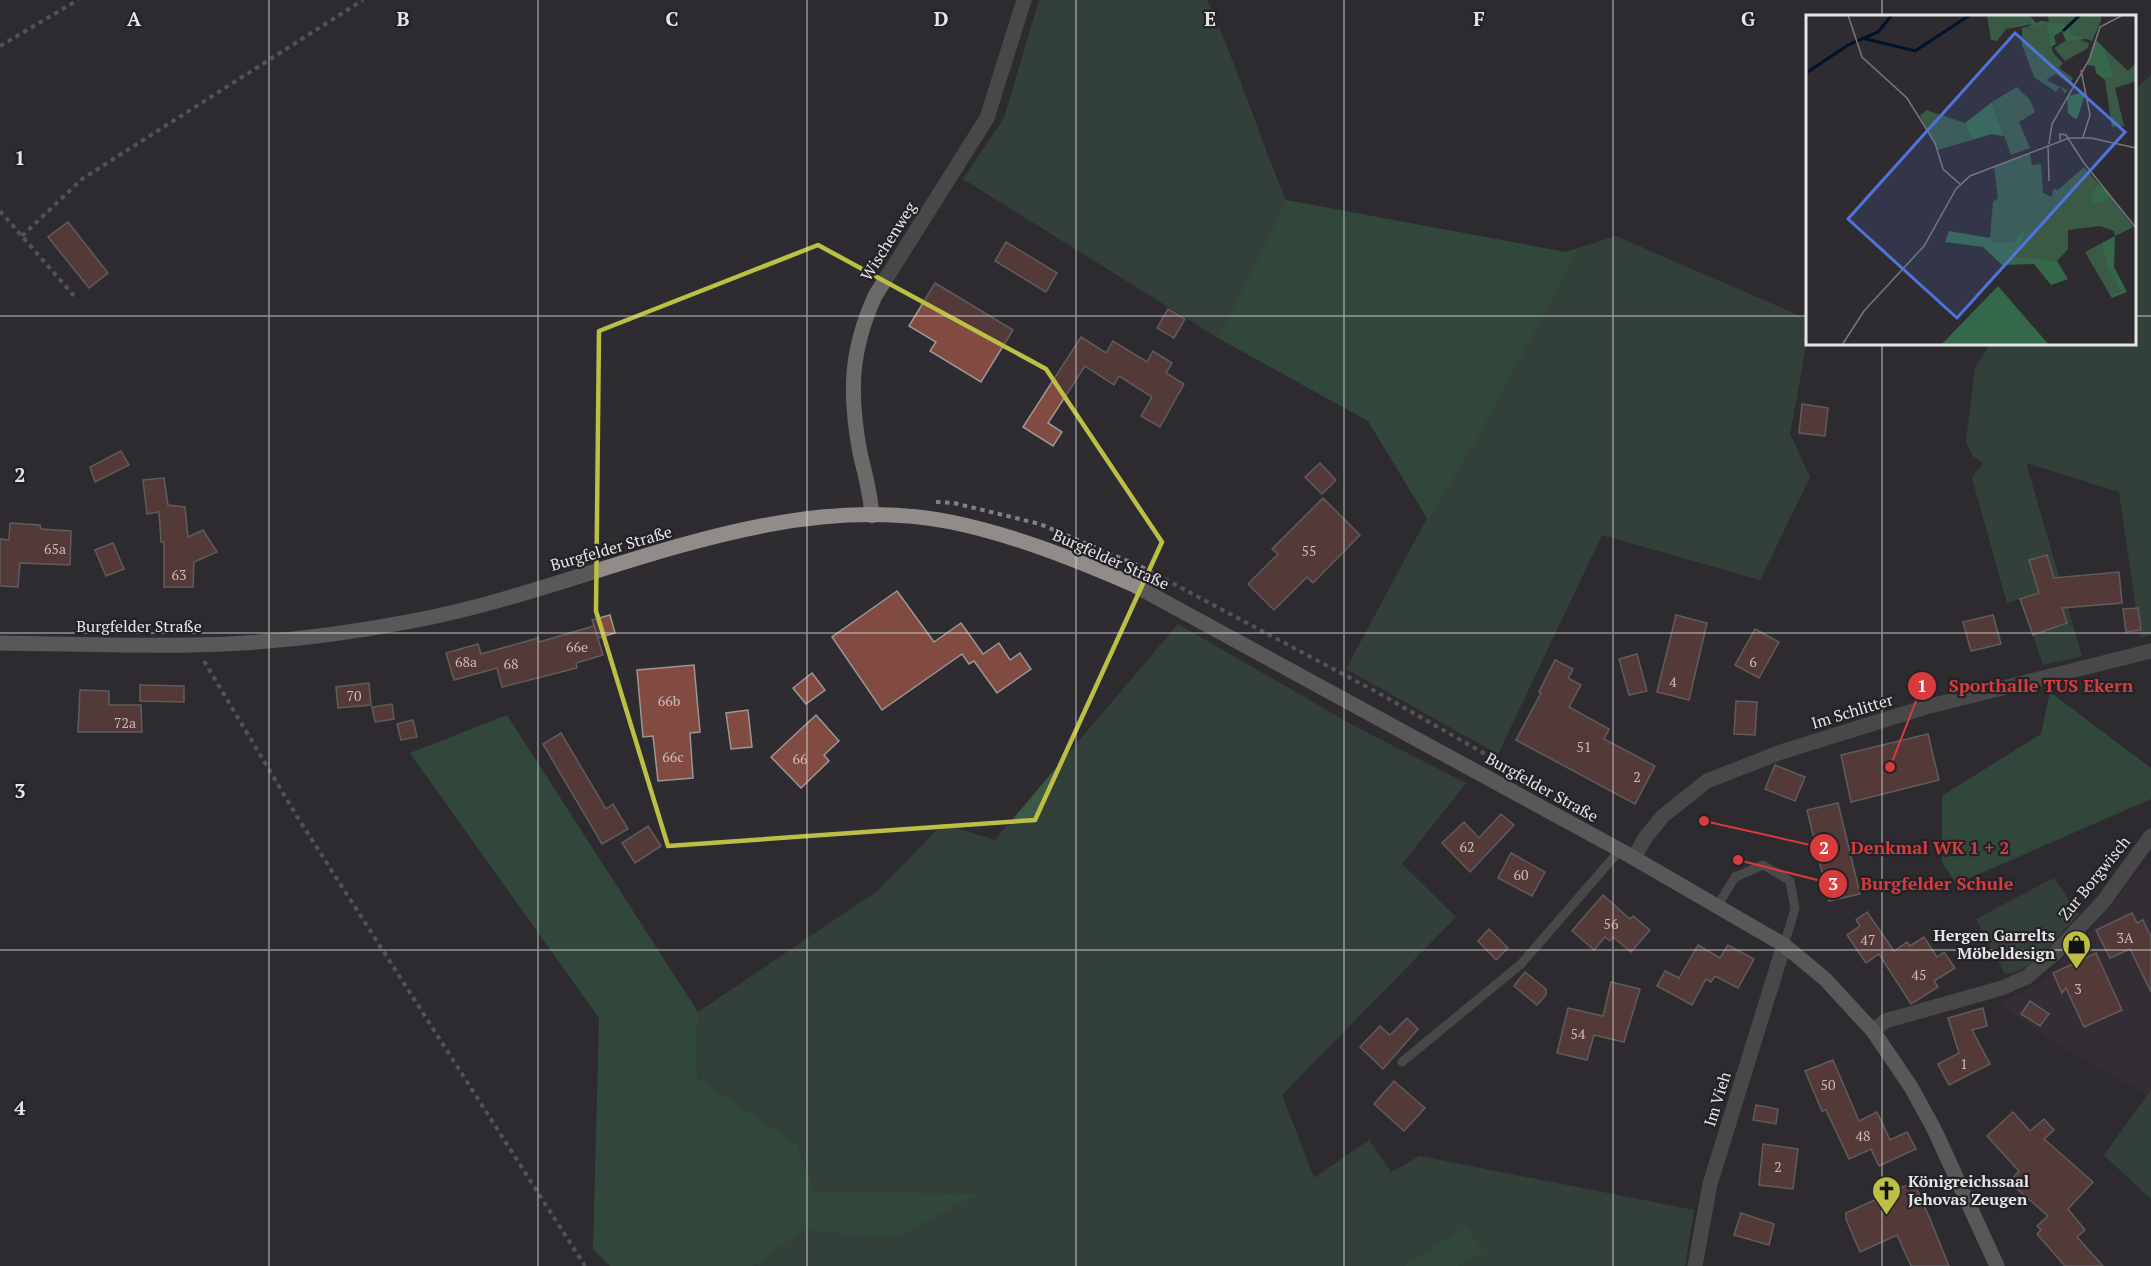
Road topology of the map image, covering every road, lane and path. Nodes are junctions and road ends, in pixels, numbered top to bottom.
1 (78, 0) edge
2 (363, 0) edge
3 (1024, 0) edge
4 (0, 46) edge
5 (0, 212) edge
6 (22, 236) junction
7 (75, 297) dead end
8 (872, 516) junction
9 (0, 643) edge
10 (194, 645) junction
11 (2151, 651) edge
12 (2151, 836) edge
13 (1620, 850) junction
14 (1634, 858) junction
15 (1718, 905) junction
16 (1784, 945) junction
17 (1873, 1031) junction
18 (1402, 1062) dead end
19 (585, 1266) edge
20 (1695, 1266) edge
21 (1997, 1266) edge

1 - 4 path
2 - 6 path
3 - 8 street, Wischenweg
5 - 6 path
6 - 7 path
8 - 10 street, Burgfelder Straße
8 - 13 street, Burgfelder Straße
9 - 10 street, Burgfelder Straße
10 - 19 path
11 - 14 street, Im Schlitter
12 - 17 street, Zur Borgwisch
13 - 14 street, Burgfelder Straße
13 - 18 lane
14 - 15 street, Burgfelder Straße
15 - 16 street, Burgfelder Straße
15 - 16 lane
16 - 17 street, Burgfelder Straße
16 - 20 street, Im Vieh
17 - 21 street, Burgfelder Straße

